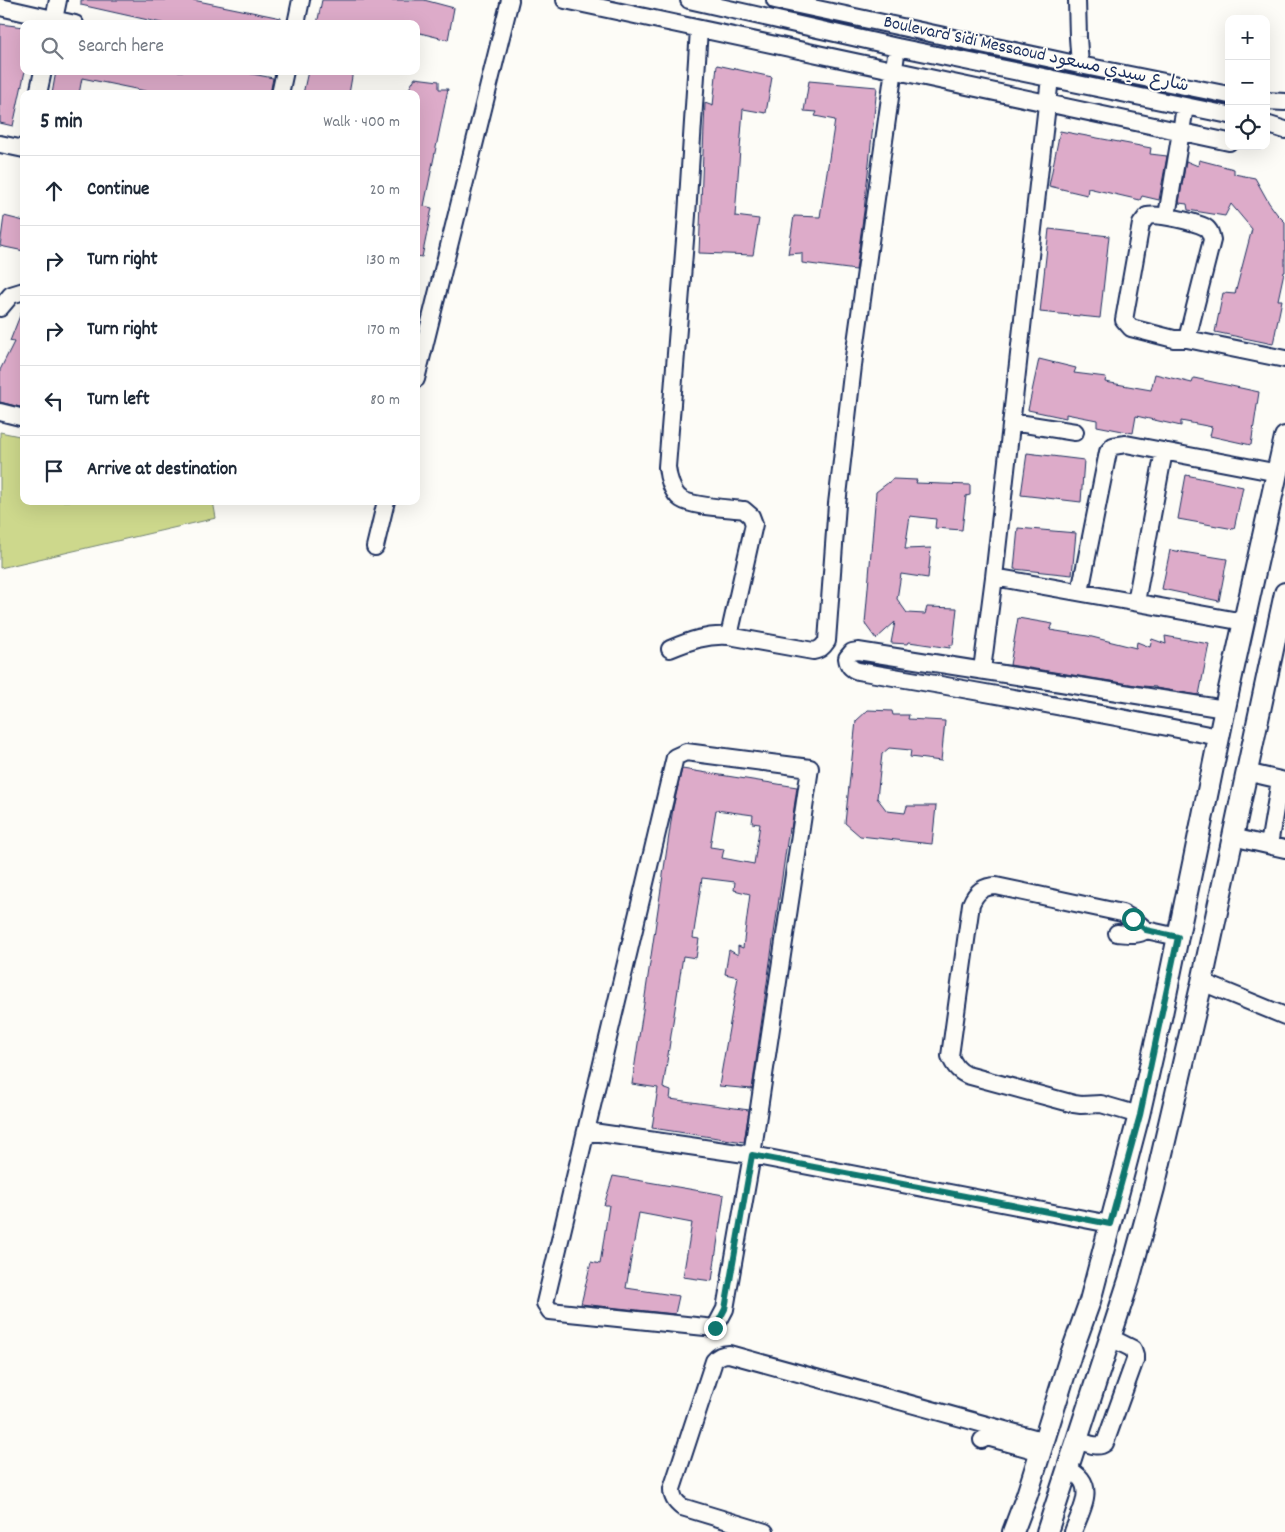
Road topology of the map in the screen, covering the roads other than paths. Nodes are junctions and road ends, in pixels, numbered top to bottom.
1 (58, 0) edge
2 (301, 0) edge
3 (510, 0) edge
4 (565, 0) edge
5 (682, 0) edge
6 (689, 0) edge
7 (775, 0) edge
8 (1078, 0) edge
9 (0, 8) edge
10 (46, 20) edge
11 (54, 20) edge
12 (297, 20) edge
13 (678, 24) junction
14 (699, 29) junction
15 (897, 46) junction
16 (1080, 65) junction
17 (894, 70) junction
18 (41, 75) edge
19 (284, 75) edge
20 (1050, 78) junction
21 (39, 90) edge
22 (281, 90) edge
23 (1225, 94) edge
24 (1270, 101) edge
25 (1285, 102) edge
26 (1047, 103) junction
27 (1185, 107) junction
28 (1225, 114) edge
29 (1181, 132) junction
30 (1225, 141) edge
31 (0, 144) edge
32 (20, 149) edge
33 (1167, 216) junction
34 (20, 292) edge
35 (0, 308) edge
36 (1187, 339) junction
37 (1285, 359) edge
38 (420, 363) edge
39 (0, 412) edge
40 (20, 417) edge
41 (1012, 422) junction
42 (1075, 432) dead end
43 (1285, 437) edge
44 (1164, 451) junction
45 (1278, 473) junction
46 (385, 505) edge
47 (375, 547) dead end
48 (994, 577) junction
49 (1080, 592) junction
50 (1285, 592) edge
51 (1136, 602) junction
52 (1244, 622) junction
53 (729, 636) junction
54 (670, 649) dead end
55 (965, 667) junction
56 (982, 670) junction
57 (962, 688) junction
58 (1128, 693) junction
59 (1225, 709) junction
60 (1123, 718) junction
61 (1219, 738) junction
62 (1246, 772) junction
63 (1283, 781) edge
64 (1232, 837) junction
65 (1268, 846) junction
66 (1285, 849) edge
67 (1146, 930) junction
68 (1117, 933) dead end
69 (1178, 937) junction
70 (1202, 982) junction
71 (1285, 1016) edge
72 (1140, 1115) junction
73 (586, 1132) junction
74 (752, 1155) junction
75 (1110, 1224) junction
76 (1111, 1338) junction
77 (982, 1440) dead end
78 (1078, 1440) junction
79 (1043, 1447) junction
80 (1069, 1469) junction
81 (765, 1532) edge
82 (1013, 1532) edge
83 (1048, 1532) edge
84 (1073, 1532) edge

1 - 11 street
2 - 12 street
3 - 38 street
4 - 13 street
5 - 13 street
6 - 15 street, Boulevard Sidi Messaoud شارع سيدي مسعود
7 - 16 street, Boulevard Sidi Messaoud شارع سيدي مسعود
8 - 16 street
9 - 10 street
13 - 14 street
14 - 17 street
14 - 53 street
15 - 17 street
15 - 20 street, Boulevard Sidi Messaoud شارع سيدي مسعود
16 - 23 street, Boulevard Sidi Messaoud شارع سيدي مسعود
17 - 26 street
17 - 53 street
18 - 21 street
19 - 22 street
20 - 26 street
20 - 27 street, Boulevard Sidi Messaoud شارع سيدي مسعود
24 - 25 street
26 - 29 street
26 - 41 street
27 - 28 street, Boulevard Sidi Messaoud شارع سيدي مسعود
27 - 29 street
29 - 30 street
29 - 33 street
31 - 32 street
33 - 36 street
33 - 36 street
34 - 35 street
36 - 37 street
39 - 40 street
41 - 42 street
41 - 48 street
43 - 45 main road
44 - 45 street
44 - 49 street
44 - 51 street
45 - 52 main road
46 - 47 street
48 - 49 street
48 - 56 street
49 - 51 street
50 - 62 main road
51 - 52 street
52 - 59 main road
53 - 54 street
55 - 56 street
55 - 57 street
55 - 57 street
56 - 58 street
57 - 60 street
58 - 59 street
58 - 60 street
59 - 61 main road
60 - 61 street
61 - 69 main road
62 - 63 street
62 - 64 main road
63 - 65 street
64 - 65 street
64 - 70 main road
65 - 66 street
67 - 68 street
67 - 69 street
67 - 72 street
69 - 72 main road
70 - 71 street
70 - 76 main road
72 - 75 main road
73 - 74 street
73 - 74 street
73 - 74 street
74 - 75 street
75 - 79 main road
76 - 78 main road
76 - 78 street
77 - 79 street
78 - 80 main road
79 - 81 street
79 - 82 main road
80 - 83 main road
80 - 84 street

